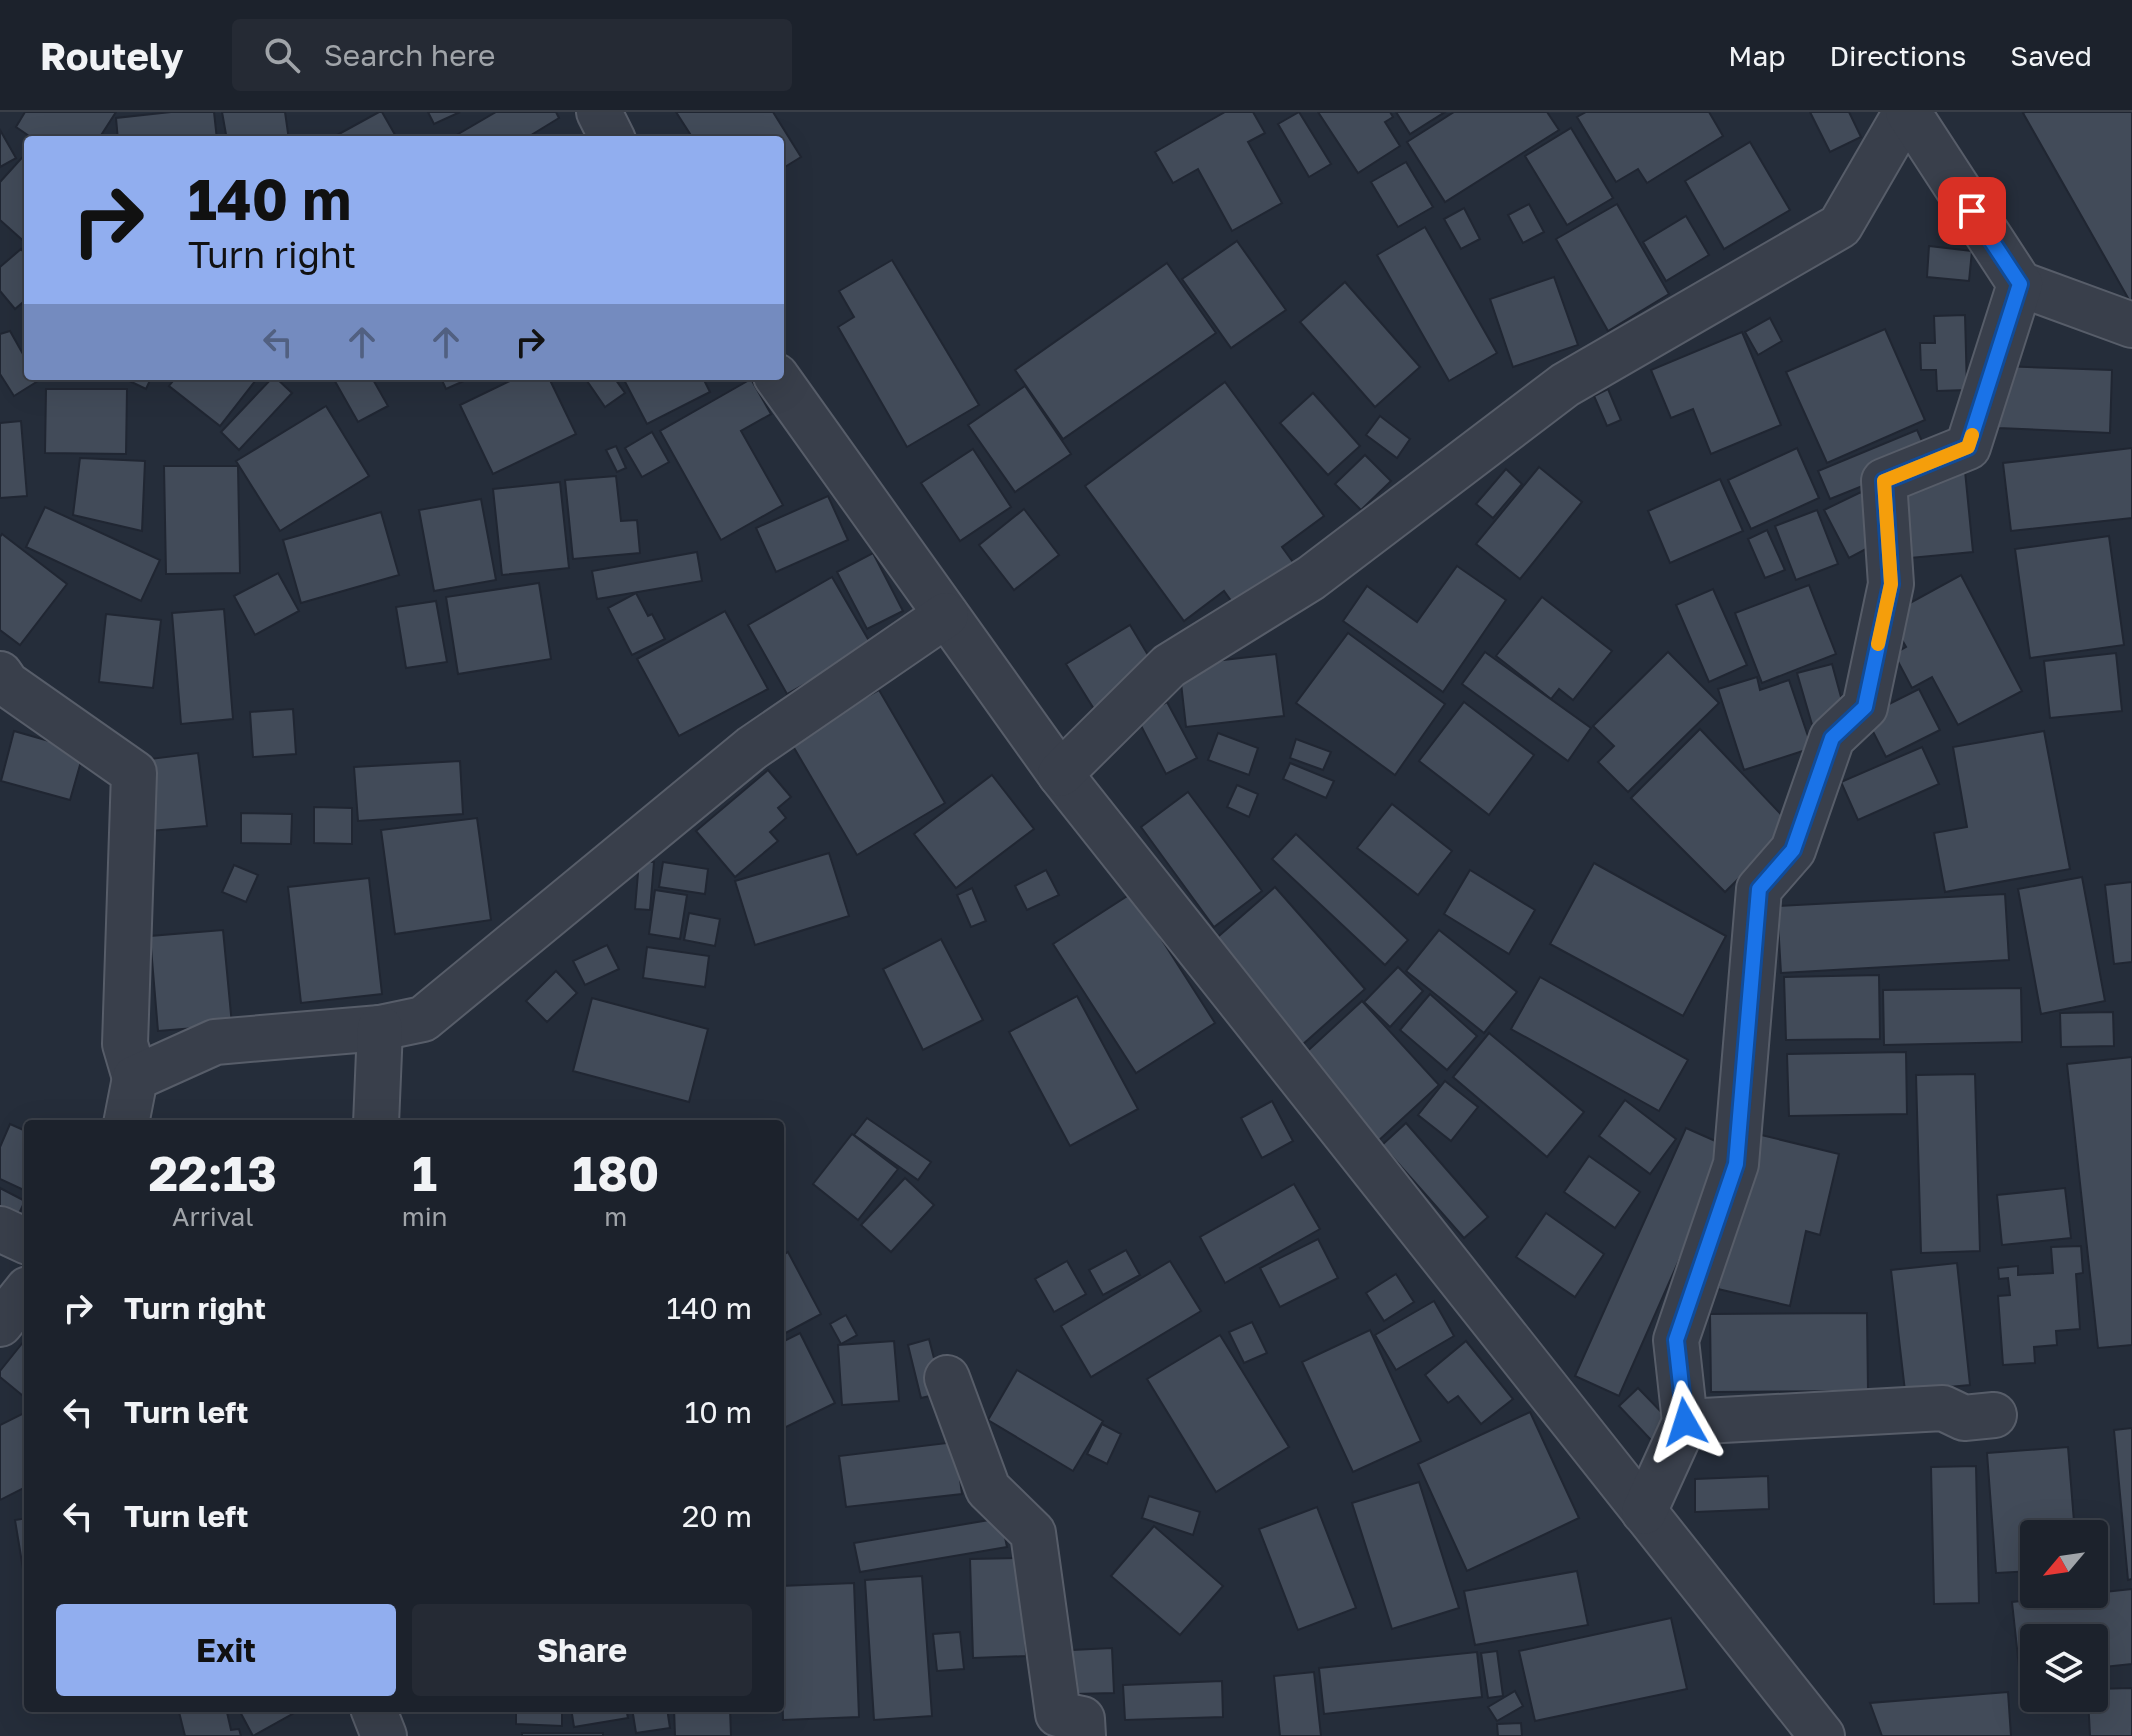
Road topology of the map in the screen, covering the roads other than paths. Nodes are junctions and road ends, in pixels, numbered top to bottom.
1 (599, 112) edge
2 (1907, 112) edge
3 (611, 136) edge
4 (2020, 284) junction
5 (2132, 325) edge
6 (779, 380) edge
7 (946, 615) junction
8 (0, 674) edge
9 (1060, 774) junction
10 (380, 1028) junction
11 (135, 1078) junction
12 (127, 1120) edge
13 (376, 1120) edge
14 (0, 1229) edge
15 (24, 1240) edge
16 (24, 1294) edge
17 (0, 1324) edge
18 (947, 1378) dead end
19 (1994, 1415) dead end
20 (1685, 1422) junction
21 (1644, 1512) junction
22 (375, 1712) edge
23 (384, 1736) edge
24 (1083, 1736) edge
25 (1822, 1736) edge

1 - 3 street
2 - 4 street
2 - 9 street
4 - 5 street
4 - 20 street
6 - 7 street
7 - 9 street
7 - 10 street
8 - 11 street
9 - 21 street
10 - 11 street
10 - 13 street
11 - 12 street
14 - 15 street
16 - 17 street
18 - 24 street
19 - 20 street
20 - 21 street
21 - 25 street
22 - 23 street

